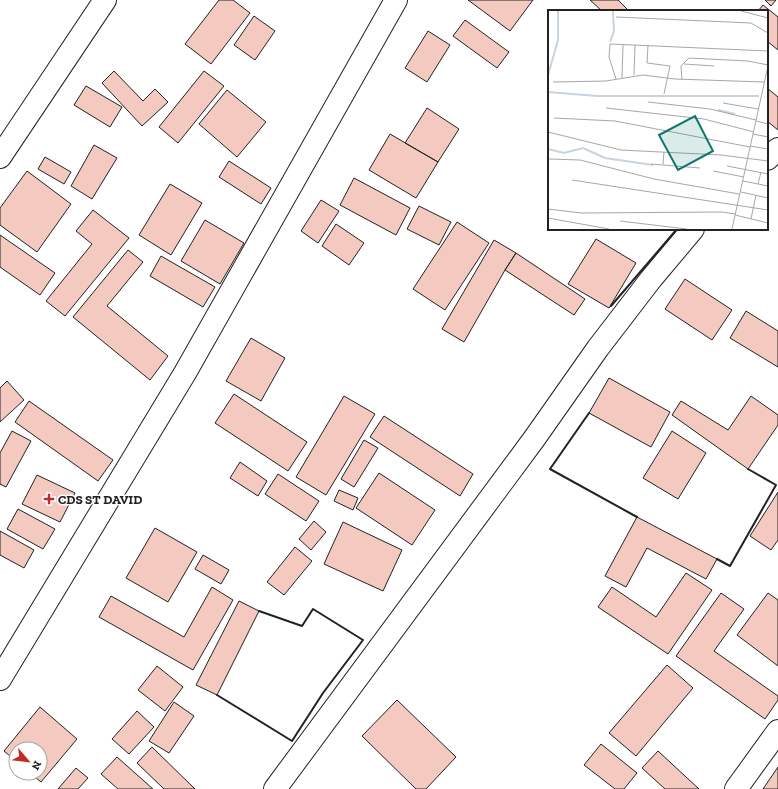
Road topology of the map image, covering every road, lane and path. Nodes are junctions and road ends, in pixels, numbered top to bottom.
1 (105, 0) edge
2 (396, 0) edge
3 (778, 149) edge
4 (0, 158) edge
5 (768, 158) edge
6 (692, 230) edge
7 (0, 679) edge
8 (778, 731) edge
9 (275, 789) edge
10 (736, 789) edge

1 - 4 street
2 - 7 street
3 - 5 street
6 - 9 street
8 - 10 street

